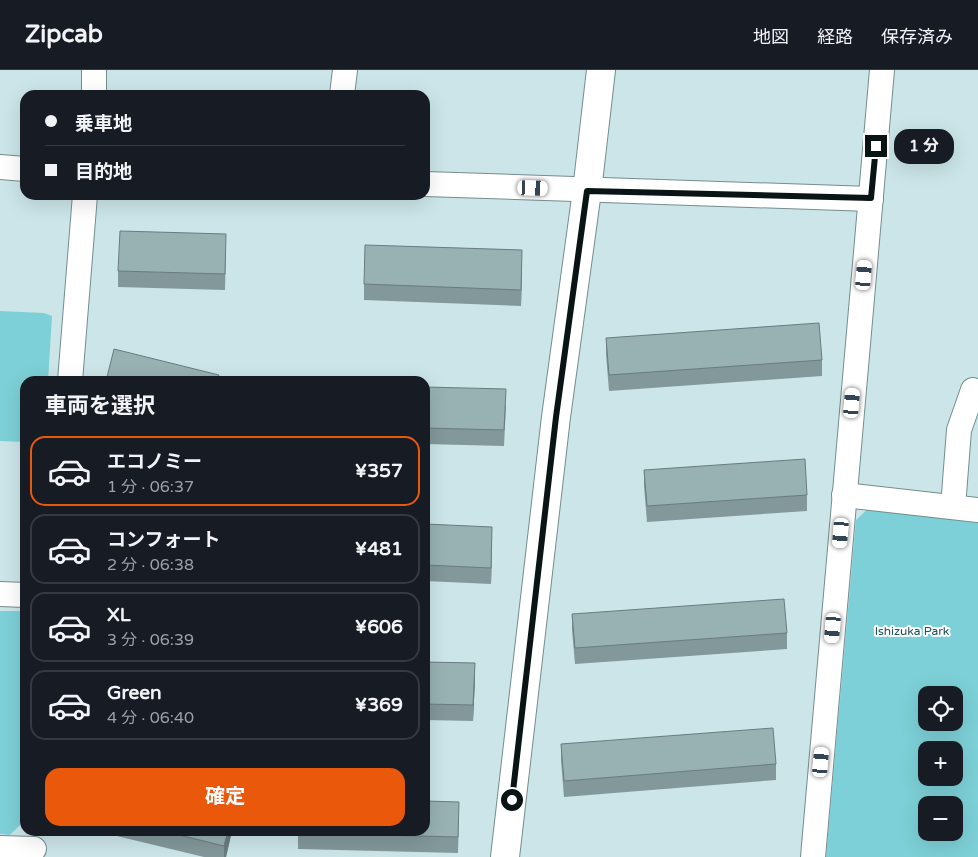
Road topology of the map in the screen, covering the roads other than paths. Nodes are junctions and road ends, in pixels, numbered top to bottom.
1 (94, 70) edge
2 (344, 70) edge
3 (601, 70) edge
4 (882, 70) edge
5 (94, 90) edge
6 (342, 90) edge
7 (0, 167) edge
8 (20, 168) edge
9 (430, 184) edge
10 (587, 191) junction
11 (871, 198) junction
12 (85, 200) edge
13 (70, 376) edge
14 (972, 390) dead end
15 (844, 495) junction
16 (953, 507) junction
17 (978, 510) edge
18 (0, 594) edge
19 (20, 595) edge
20 (34, 846) edge
21 (0, 848) edge
22 (505, 857) edge
23 (813, 857) edge

1 - 5 street
2 - 6 street
3 - 10 street
4 - 11 street
7 - 8 street
9 - 10 street
10 - 11 street
10 - 22 street
11 - 15 street
12 - 13 street
14 - 16 street
15 - 16 street
15 - 23 street
16 - 17 street
18 - 19 street
20 - 21 street

